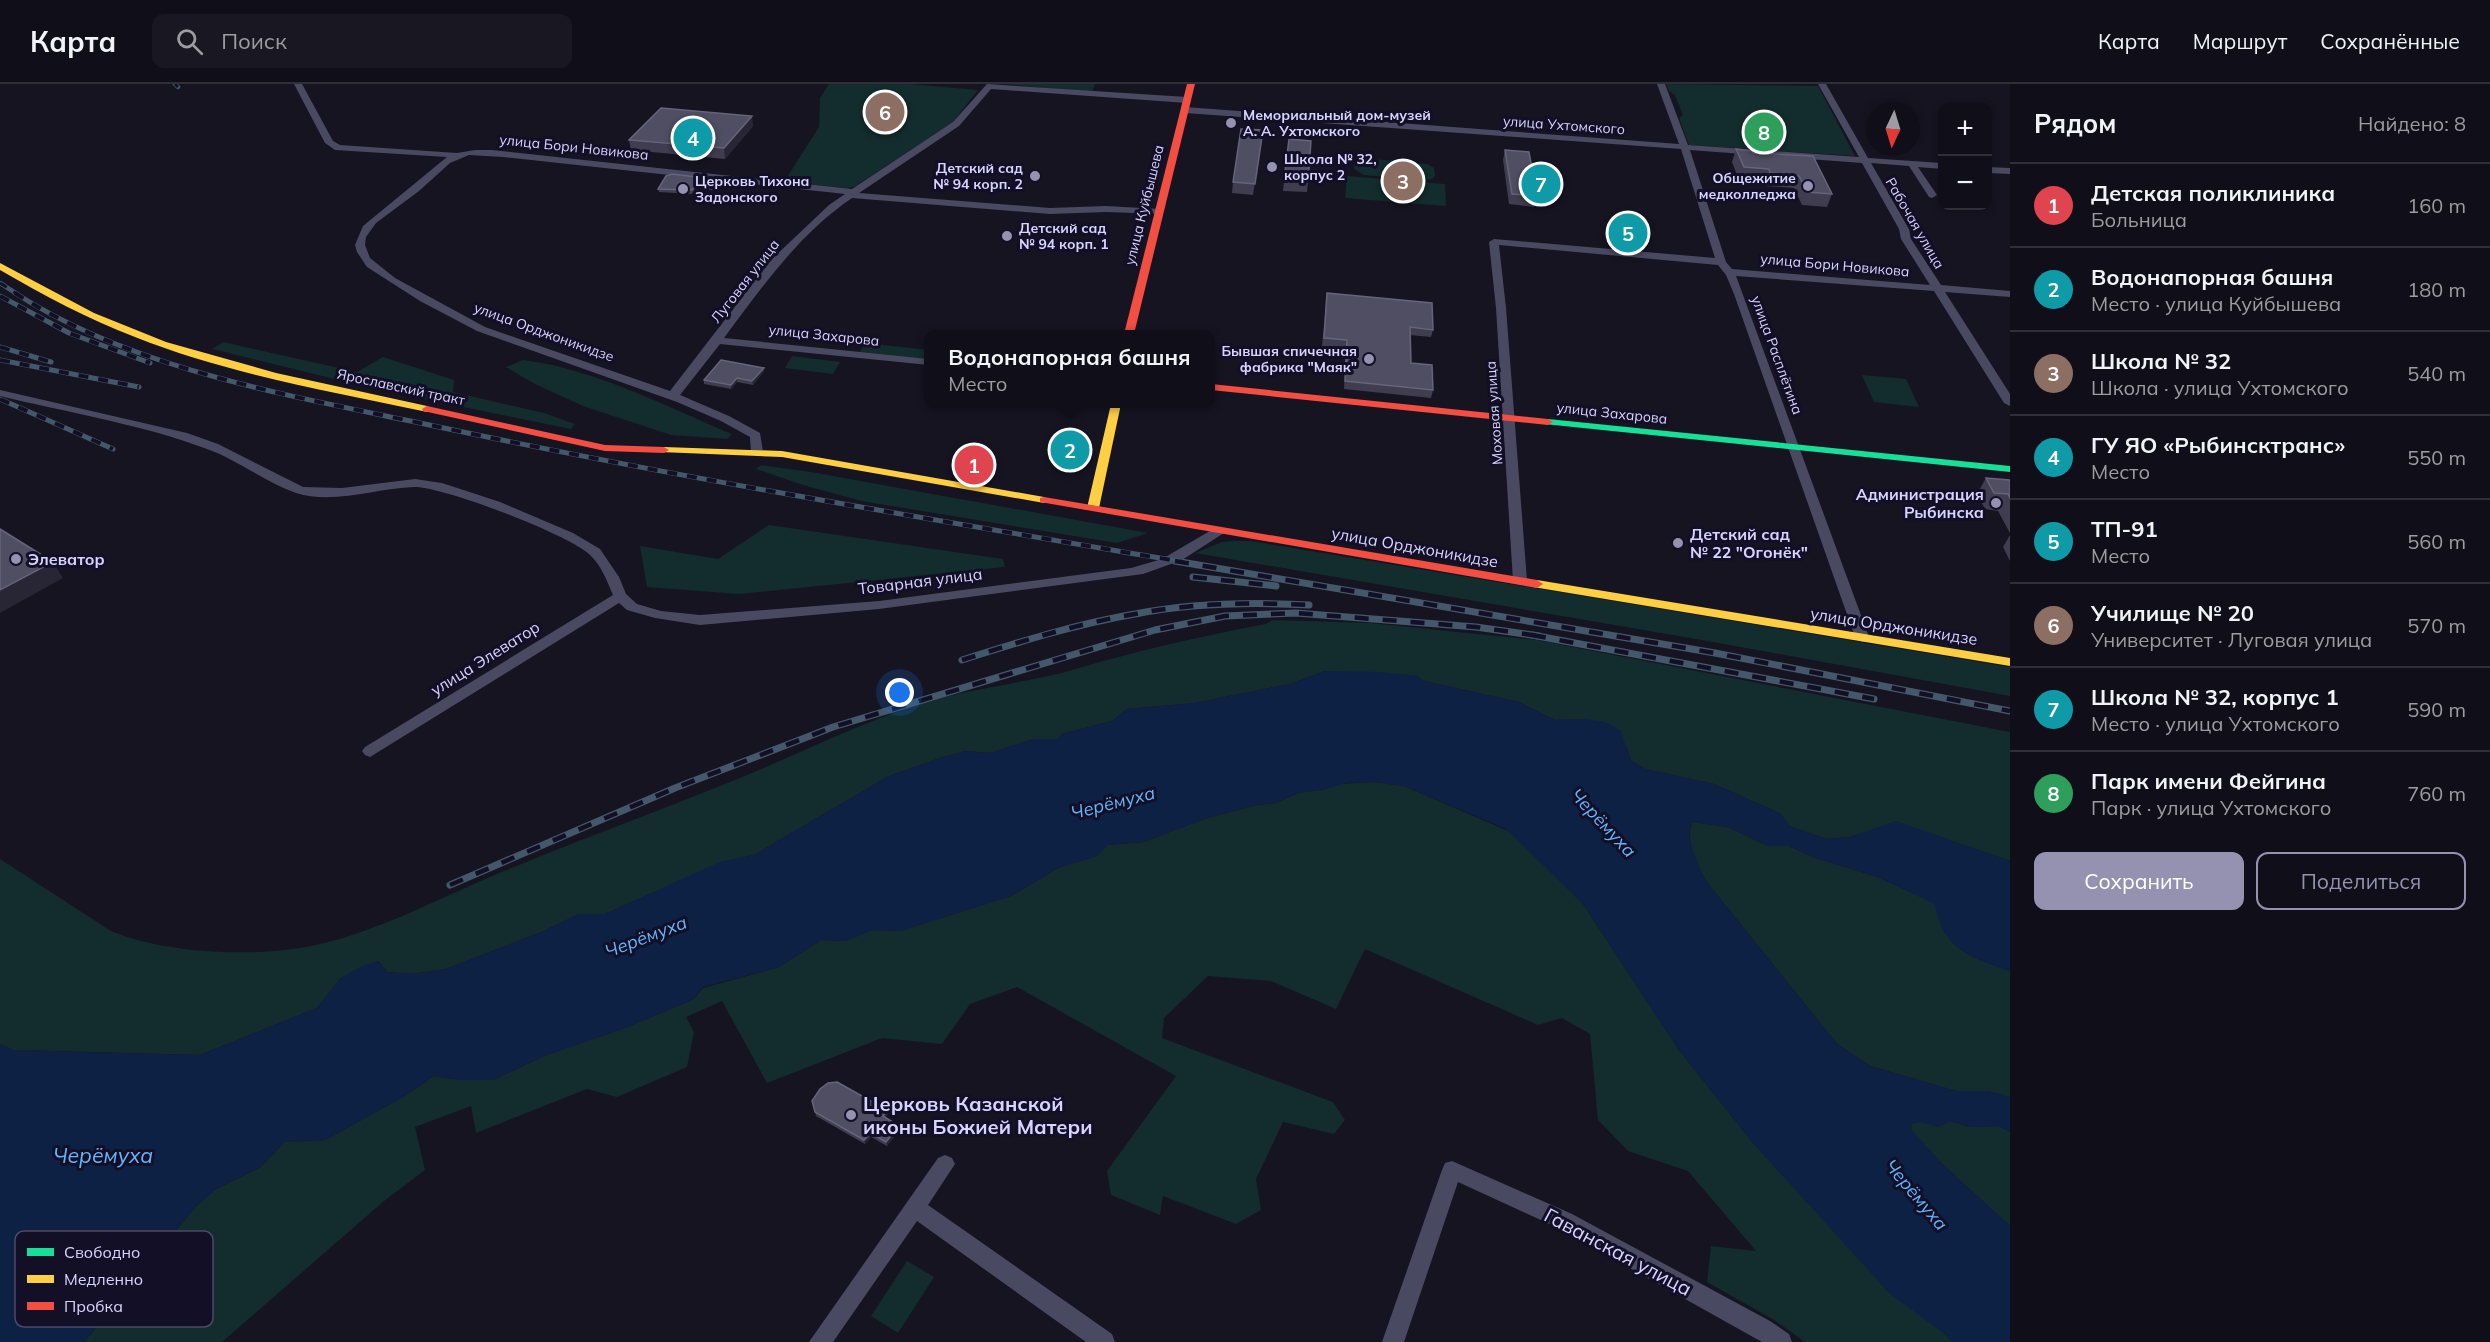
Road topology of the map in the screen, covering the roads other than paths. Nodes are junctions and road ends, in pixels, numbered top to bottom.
1 (298, 84) edge
2 (1191, 84) edge
3 (1661, 84) edge
4 (1822, 84) edge
5 (990, 85) edge
6 (1186, 105) junction
7 (1683, 147) junction
8 (470, 152) joint
9 (456, 155) junction
10 (1864, 160) junction
11 (1912, 164) junction
12 (1938, 166) edge
13 (1992, 170) edge
14 (2010, 171) edge
15 (851, 193) junction
16 (1932, 195) dead end
17 (1160, 212) junction
18 (1721, 262) junction
19 (0, 266) edge
20 (1729, 272) junction
21 (1940, 289) junction
22 (2010, 294) edge
23 (1130, 330) edge
24 (716, 340) junction
25 (924, 361) edge
26 (1215, 387) edge
27 (0, 393) edge
28 (672, 396) junction
29 (2010, 403) edge
30 (1115, 408) edge
31 (1509, 419) junction
32 (1794, 448) junction
33 (757, 452) junction
34 (815, 460) joint
35 (2010, 469) edge
36 (1093, 508) junction
37 (1220, 531) junction
38 (1520, 581) junction
39 (620, 596) junction
40 (1862, 638) junction
41 (2010, 662) edge
42 (370, 752) dead end
43 (945, 1164) dead end
44 (915, 1207) junction
45 (820, 1342) edge
46 (1104, 1342) edge
47 (1393, 1342) edge
48 (1780, 1342) edge

1 - 9 street
2 - 6 street, улица Куйбышева
3 - 7 street, улица Расплётина
4 - 10 street, Рабочая улица
5 - 6 street, улица Ухтомского
5 - 15 street, Луговая улица
6 - 7 street, улица Ухтомского
6 - 17 street, улица Куйбышева
7 - 10 street, улица Ухтомского
7 - 18 street, улица Расплётина
8 - 9 street, улица Орджоникидзе
8 - 15 street, улица Бори Новикова
9 - 28 street, улица Орджоникидзе
10 - 11 street, улица Ухтомского
10 - 21 street, Рабочая улица
11 - 12 street, улица Ухтомского
11 - 16 street
13 - 14 street
15 - 17 street, улица Бори Новикова
15 - 24 street, Луговая улица
17 - 23 street, улица Куйбышева
18 - 20 street, улица Расплётина
18 - 31 street, Моховая улица
19 - 33 street, Ярославский тракт
20 - 21 street, улица Бори Новикова
20 - 32 street, улица Расплётина
21 - 22 street, улица Бори Новикова
21 - 29 street, Рабочая улица
24 - 25 street, улица Захарова
24 - 28 street, Луговая улица
26 - 31 street, улица Захарова
27 - 39 street
28 - 33 street, улица Орджоникидзе
30 - 36 street
31 - 32 street, улица Захарова
31 - 38 street, Моховая улица
32 - 35 street, улица Захарова
32 - 40 street, улица Расплётина
33 - 34 street, Ярославский тракт
34 - 36 street, улица Орджоникидзе
36 - 37 street, улица Орджоникидзе
37 - 38 street, улица Орджоникидзе
37 - 39 street, Товарная улица
38 - 40 street, улица Орджоникидзе
39 - 42 street, улица Элеватор
40 - 41 street, улица Орджоникидзе
43 - 44 street
44 - 45 street
44 - 46 street
47 - 48 street, Гаванская улица

